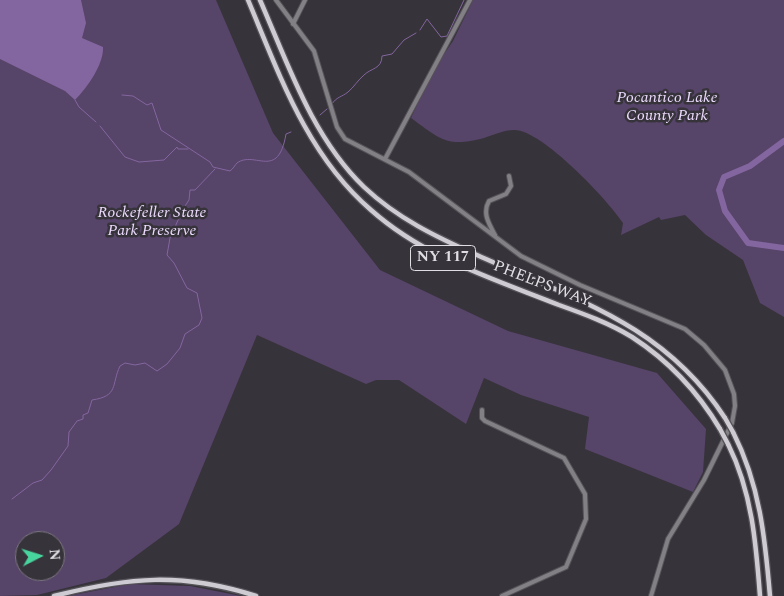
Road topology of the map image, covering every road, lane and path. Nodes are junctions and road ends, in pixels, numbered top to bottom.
1 (248, 0) edge
2 (260, 0) edge
3 (276, 0) edge
4 (305, 0) edge
5 (470, 0) edge
6 (293, 24) junction
7 (385, 159) junction
8 (509, 176) dead end
9 (496, 236) junction
10 (482, 410) dead end
11 (54, 596) edge
12 (256, 596) edge
13 (502, 596) edge
14 (651, 596) edge
15 (760, 596) edge
16 (770, 596) edge

1 - 15 main road, PHELPS WAY / NY 117, bridge
2 - 16 main road, PHELPS WAY / NY 117, bridge
3 - 6 street
4 - 6 street
5 - 7 street
6 - 7 street
7 - 9 street
8 - 9 street
9 - 14 street
10 - 13 street
11 - 12 main road

